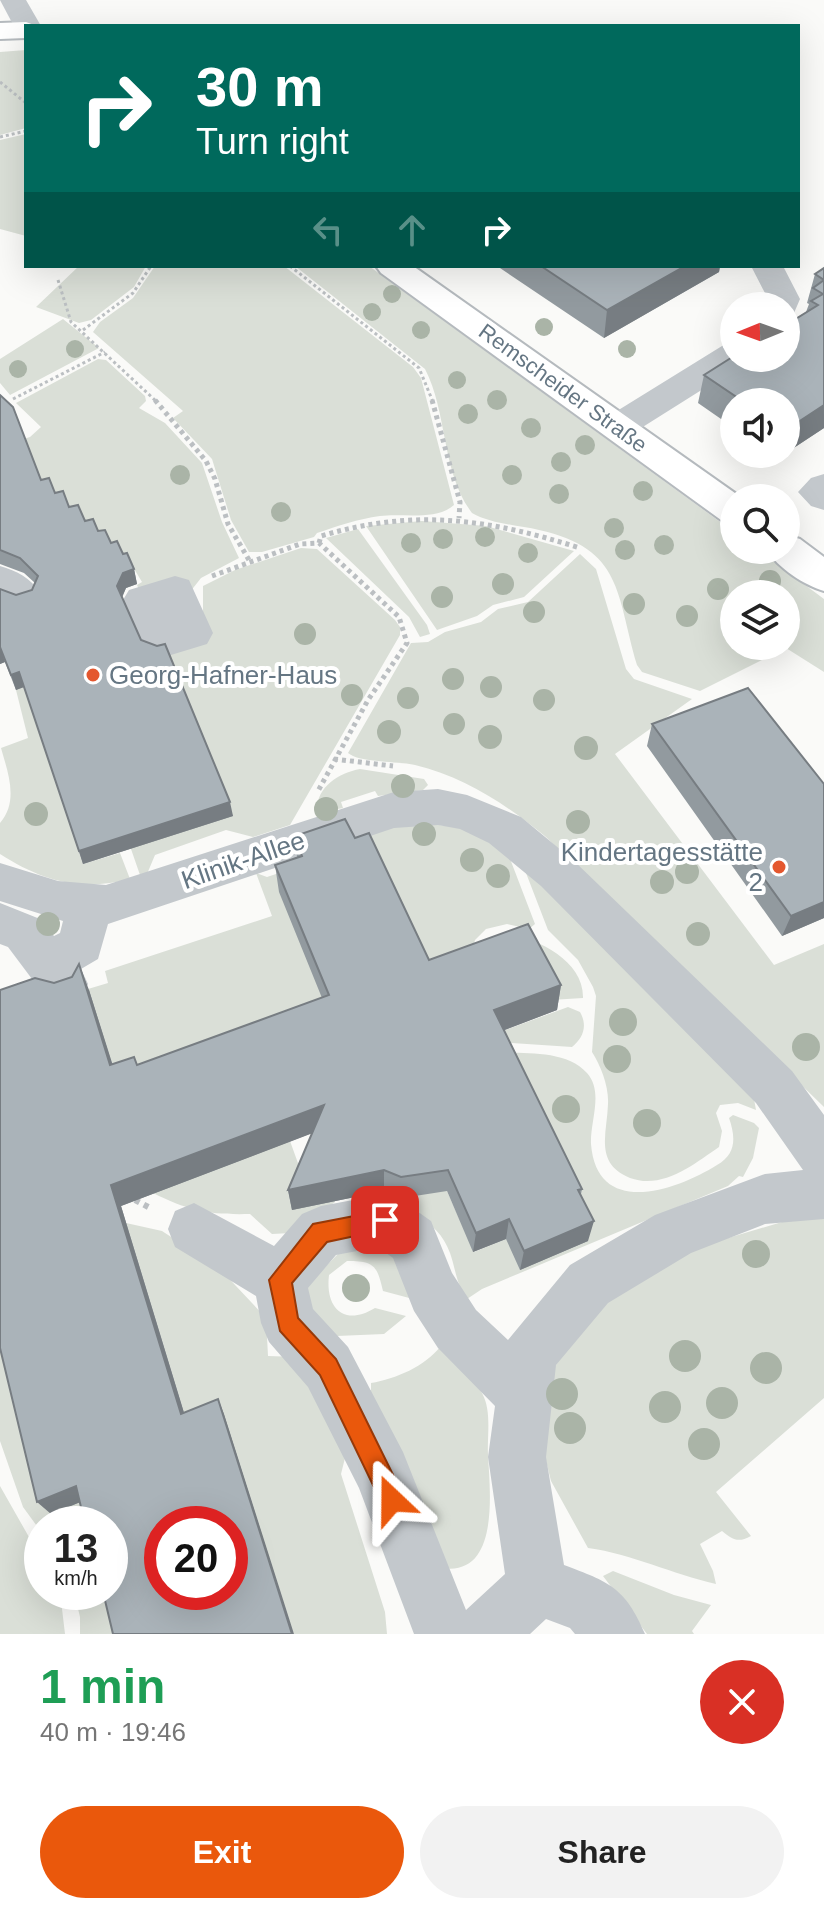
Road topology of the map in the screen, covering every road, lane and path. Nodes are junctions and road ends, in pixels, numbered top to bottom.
1 (13, 0) edge
2 (24, 24) edge
3 (24, 28) edge
4 (0, 31) edge
5 (0, 82) edge
6 (24, 101) edge
7 (24, 131) edge
8 (0, 137) edge
9 (150, 268) edge
10 (293, 268) edge
11 (395, 268) edge
12 (768, 268) edge
13 (58, 280) dead end
14 (780, 292) edge
15 (83, 330) dead end
16 (105, 352) junction
17 (720, 363) edge
18 (13, 399) dead end
19 (617, 427) junction
20 (824, 487) edge
21 (824, 497) edge
22 (720, 501) edge
23 (459, 518) junction
24 (319, 543) junction
25 (580, 548) dead end
26 (800, 559) edge
27 (824, 577) edge
28 (334, 759) dead end
29 (0, 882) edge
30 (89, 904) junction
31 (0, 923) edge
32 (824, 1157) edge
33 (824, 1194) edge
34 (194, 1229) dead end
35 (280, 1280) junction
36 (525, 1396) junction
37 (537, 1585) junction
38 (445, 1634) edge
39 (486, 1634) edge
40 (614, 1634) edge

1 - 2 street
3 - 4 main road
5 - 6 path
7 - 8 path
9 - 15 path
10 - 23 path
11 - 19 main road, Remscheider Straße
12 - 14 street
13 - 16 path
16 - 18 path
16 - 24 path
17 - 19 street
19 - 22 main road, Remscheider Straße
20 - 21 street
23 - 24 path
23 - 25 path
24 - 28 path
26 - 27 main road
29 - 30 street, Klinik-Allee
30 - 31 street
30 - 32 street, Klinik-Allee
33 - 36 street
34 - 35 street
35 - 36 street
35 - 38 street
36 - 37 street
37 - 39 street
37 - 40 street

